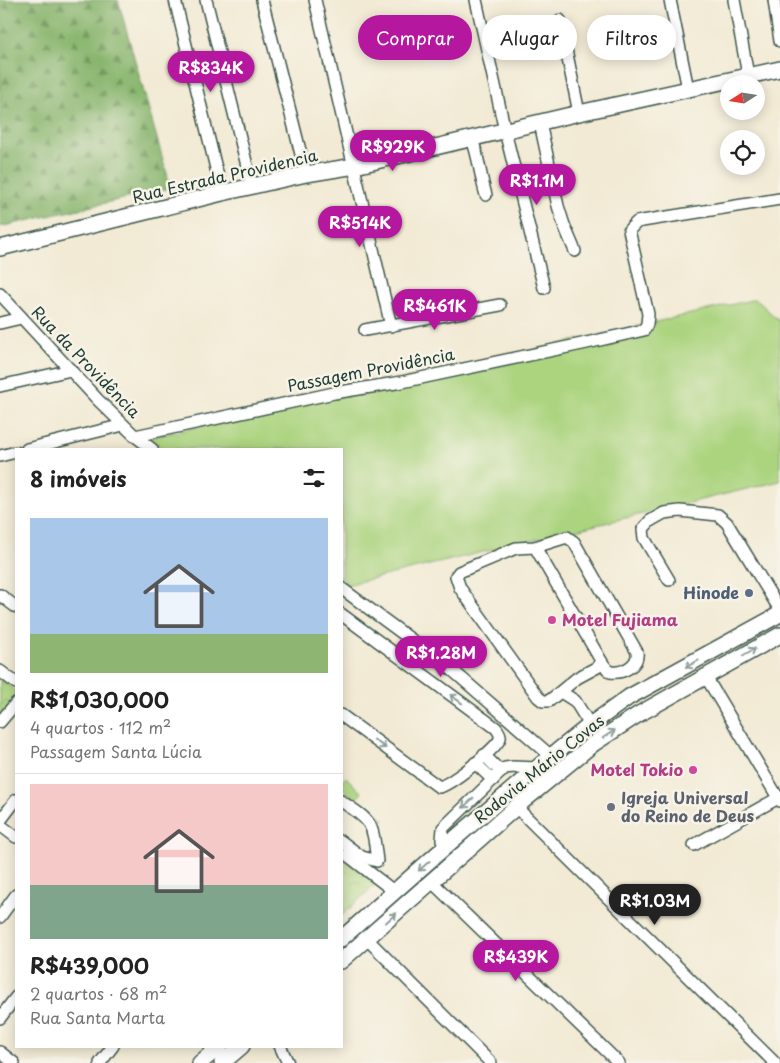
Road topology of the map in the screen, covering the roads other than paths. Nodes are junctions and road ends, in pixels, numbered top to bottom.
1 (174, 0) edge
2 (206, 0) edge
3 (262, 0) edge
4 (315, 0) edge
5 (476, 0) edge
6 (670, 0) edge
7 (734, 0) edge
8 (774, 0) edge
9 (780, 41) edge
10 (568, 60) edge
11 (780, 69) edge
12 (748, 75) joint
13 (720, 81) edge
14 (688, 88) junction
15 (579, 113) junction
16 (540, 122) junction
17 (505, 131) junction
18 (472, 139) junction
19 (355, 166) junction
20 (306, 174) junction
21 (252, 186) junction
22 (222, 192) junction
23 (486, 195) dead end
24 (780, 199) edge
25 (0, 248) edge
26 (575, 251) dead end
27 (544, 288) dead end
28 (0, 294) edge
29 (500, 305) dead end
30 (21, 318) junction
31 (0, 323) edge
32 (391, 326) junction
33 (365, 330) dead end
34 (71, 370) junction
35 (0, 386) edge
36 (124, 425) junction
37 (135, 436) junction
38 (32, 448) edge
39 (151, 448) edge
40 (15, 452) edge
41 (0, 456) edge
42 (535, 547) junction
43 (669, 580) dead end
44 (343, 589) edge
45 (0, 595) edge
46 (15, 606) edge
47 (780, 610) edge
48 (780, 614) edge
49 (343, 615) edge
50 (780, 635) edge
51 (603, 664) junction
52 (0, 671) edge
53 (706, 677) junction
54 (15, 682) edge
55 (561, 692) junction
56 (15, 704) edge
57 (343, 716) edge
58 (0, 722) edge
59 (590, 725) junction
60 (551, 756) junction
61 (479, 759) junction
62 (538, 768) junction
63 (497, 776) junction
64 (525, 778) junction
65 (534, 791) junction
66 (779, 798) edge
67 (15, 801) edge
68 (343, 802) edge
69 (516, 807) junction
70 (3, 817) edge
71 (0, 825) edge
72 (470, 825) junction
73 (15, 836) edge
74 (481, 838) junction
75 (343, 843) edge
76 (694, 845) dead end
77 (445, 847) junction
78 (343, 852) edge
79 (432, 882) junction
80 (395, 892) junction
81 (15, 897) edge
82 (8, 914) edge
83 (343, 937) edge
84 (367, 939) junction
85 (343, 959) edge
86 (15, 998) edge
87 (0, 1018) edge
88 (111, 1048) edge
89 (218, 1048) edge
90 (240, 1048) edge
91 (281, 1048) edge
92 (0, 1052) edge
93 (14, 1063) edge
94 (100, 1063) edge
95 (200, 1063) edge
96 (222, 1063) edge
97 (288, 1063) edge
98 (491, 1063) edge
99 (619, 1063) edge
100 (775, 1063) edge

1 - 22 street
2 - 21 street
3 - 20 street
4 - 19 street
5 - 17 street
6 - 14 street
7 - 12 street
8 - 9 street
10 - 15 street
11 - 12 main road, Rua Estrada Providencia
13 - 14 main road, Rua Estrada Providencia
14 - 15 main road, Rua Estrada Providencia
15 - 16 main road, Rua Estrada Providencia
16 - 17 main road, Rua Estrada Providencia
16 - 26 street
17 - 18 main road, Rua Estrada Providencia
17 - 27 street
18 - 19 main road, Rua Estrada Providencia
18 - 23 street
19 - 20 main road, Rua Estrada Providencia
19 - 32 street
20 - 21 main road, Rua Estrada Providencia
21 - 22 main road, Rua Estrada Providencia
22 - 25 main road, Rua Estrada Providencia
24 - 37 street, Passagem Providência
28 - 30 street, Rua da Providência
29 - 32 street
30 - 31 street
30 - 34 street, Rua da Providência
32 - 33 street
34 - 35 street
34 - 36 street, Rua da Providência
36 - 37 street, Rua da Providência
36 - 38 street
37 - 39 street, Rua da Providência
40 - 41 street
42 - 51 street
42 - 51 street
42 - 55 street
43 - 47 street
44 - 60 street
45 - 46 street
48 -> 59 main road, Rodovia Mário Covas
61 -> 49 street
53 -> 50 main road, Rodovia Mário Covas
51 - 55 street
52 - 54 street
65 -> 53 main road, Rodovia Mário Covas
53 - 66 street
55 - 59 street
56 - 58 street
57 -> 61 street
59 - 60 main road, Rodovia Mário Covas
60 - 62 main road, Rodovia Mário Covas
61 - 63 street
62 - 63 street
62 - 64 main road, Rodovia Mário Covas
63 -> 77 street
64 - 65 main road
64 - 72 main road, Rodovia Mário Covas
65 - 69 main road, Rodovia Mário Covas
66 - 76 street
67 - 70 street
68 - 75 street
69 - 74 main road, Rodovia Mário Covas
69 - 100 street
71 - 73 street
72 - 74 main road
72 - 77 main road, Rodovia Mário Covas
74 - 79 main road, Rodovia Mário Covas
77 -> 80 main road, Rodovia Mário Covas
78 - 80 street
84 -> 79 main road, Rodovia Mário Covas
79 - 99 street
80 - 83 main road, Rodovia Mário Covas
81 - 82 street
84 - 85 main road, Rodovia Mário Covas
84 - 98 street
86 - 87 street
88 - 94 street
89 - 95 main road
90 - 96 main road
91 - 97 street
92 - 93 street

